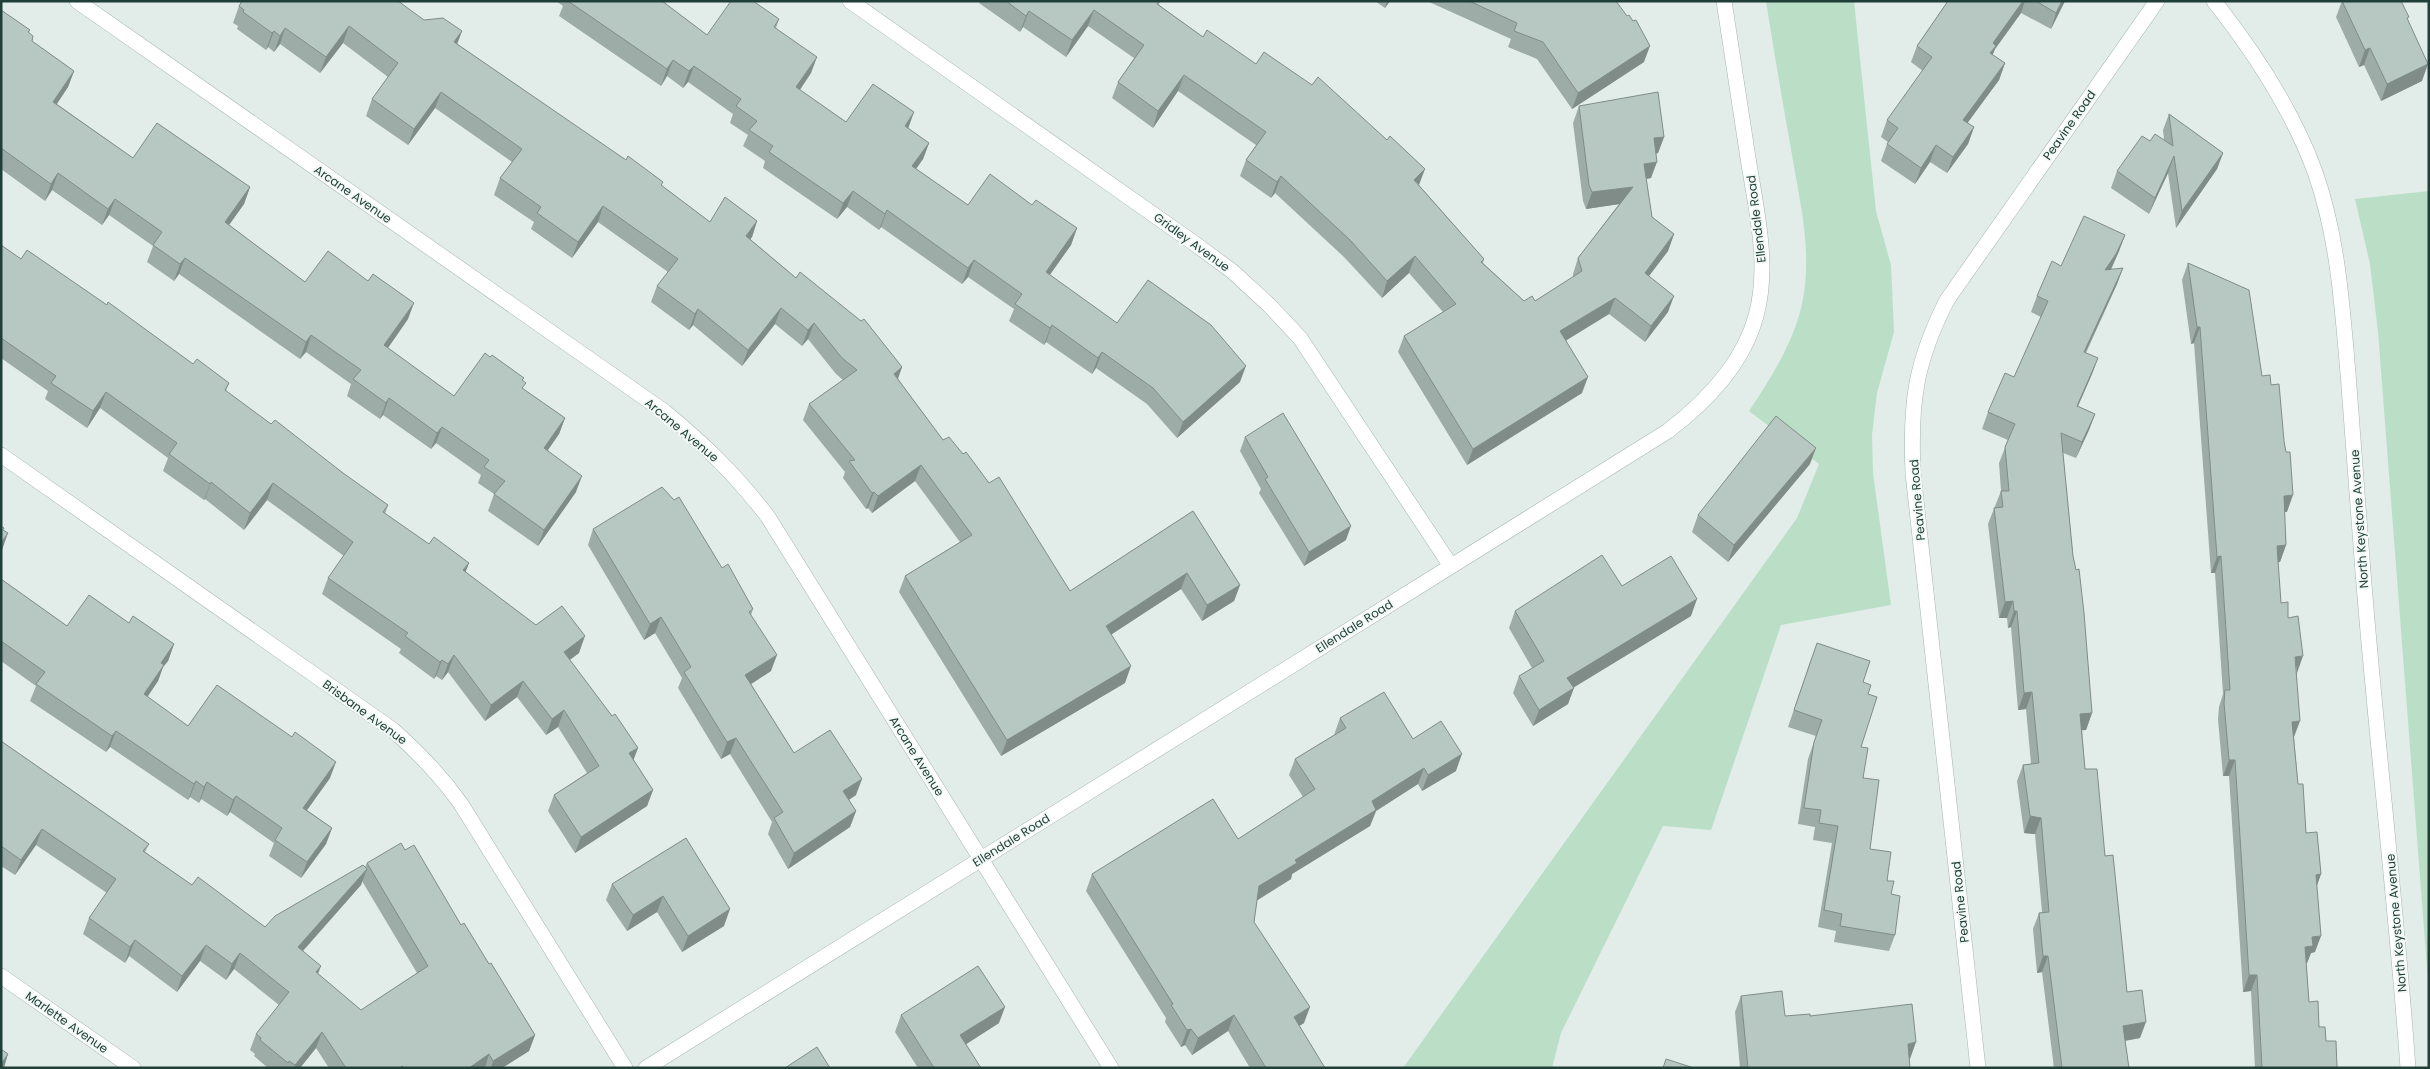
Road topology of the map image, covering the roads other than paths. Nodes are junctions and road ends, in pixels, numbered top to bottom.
1 (77, 1) edge
2 (850, 1) edge
3 (1724, 1) edge
4 (2157, 1) edge
5 (2214, 1) edge
6 (1, 455) edge
7 (1451, 566) junction
8 (981, 859) junction
9 (1, 976) edge
10 (133, 1068) edge
11 (625, 1068) edge
12 (646, 1068) edge
13 (1111, 1068) edge
14 (1978, 1068) edge
15 (2408, 1068) edge

1 - 8 street, Arcane Avenue
2 - 7 street, Gridley Avenue
3 - 7 street, Ellendale Road
4 - 14 street, Peavine Road
5 - 15 street, North Keystone Avenue
6 - 11 street, Brisbane Avenue
7 - 8 street, Ellendale Road
8 - 12 street, Ellendale Road
8 - 13 street, Arcane Avenue
9 - 10 street, Marlette Avenue

